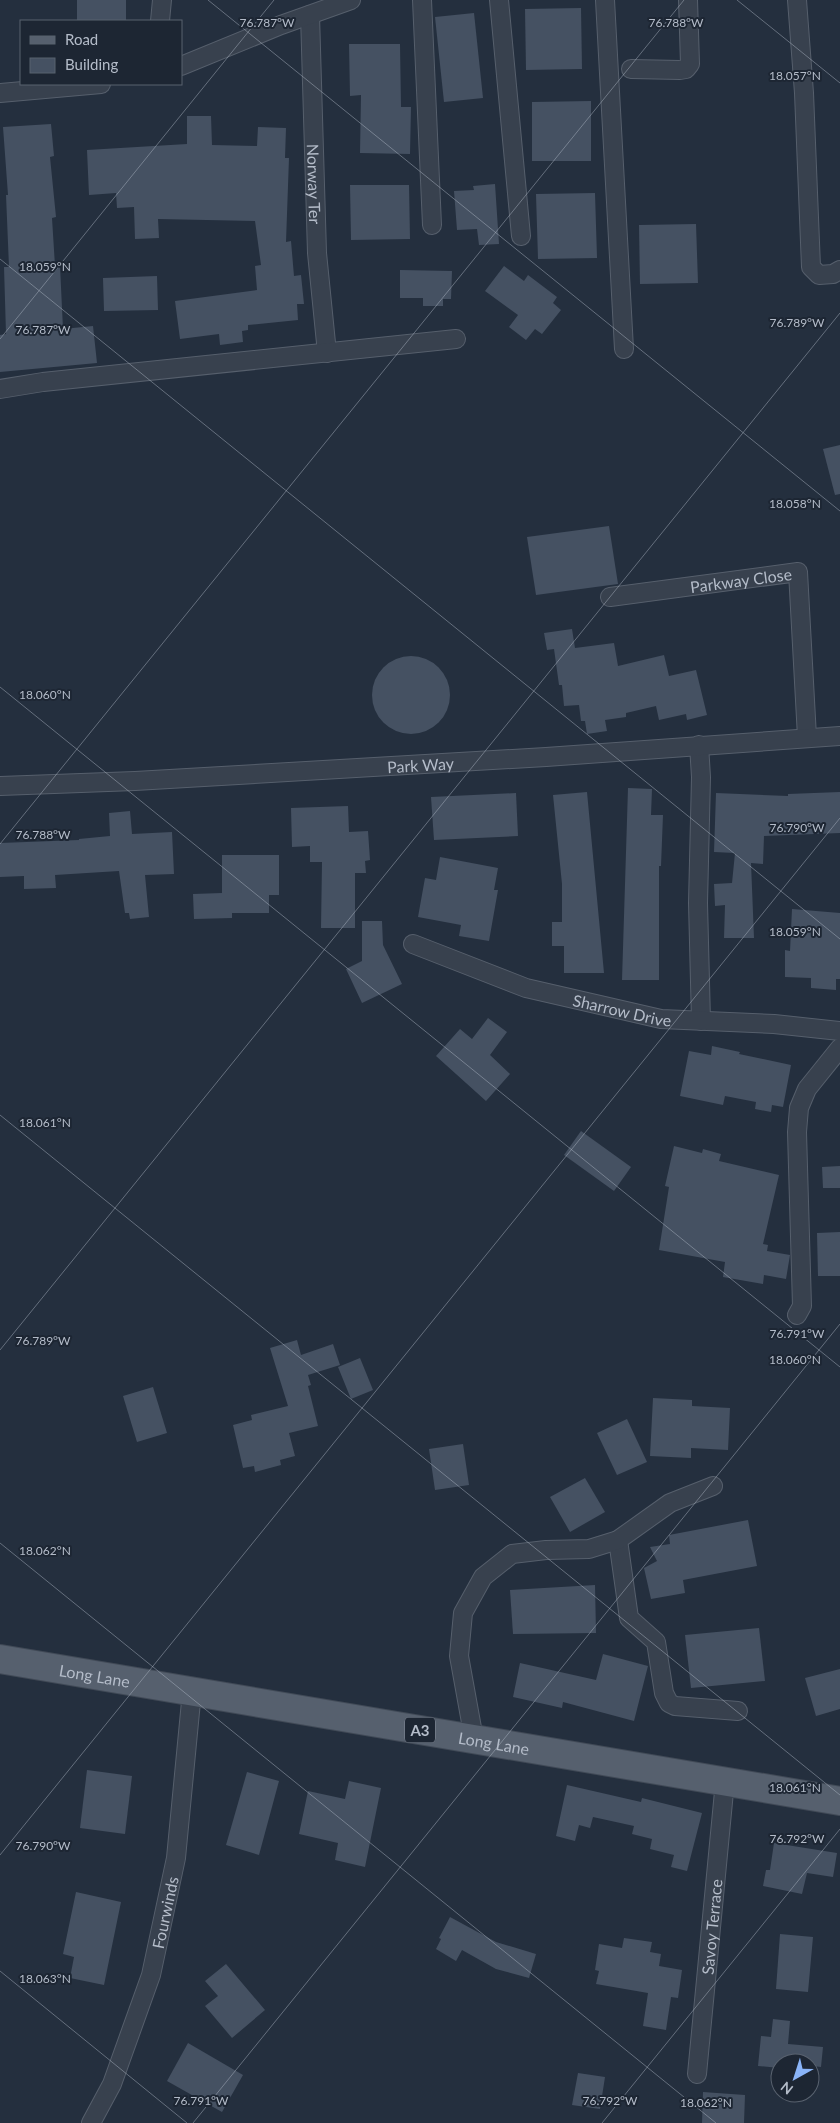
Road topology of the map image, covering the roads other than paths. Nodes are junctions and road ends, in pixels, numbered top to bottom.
1 (162, 0) edge
2 (351, 0) edge
3 (422, 0) edge
4 (499, 0) edge
5 (605, 0) edge
6 (688, 0) edge
7 (797, 0) edge
8 (310, 15) junction
9 (160, 20) edge
10 (182, 66) edge
11 (631, 69) dead end
12 (85, 85) edge
13 (0, 93) edge
14 (432, 225) dead end
15 (521, 236) dead end
16 (840, 270) edge
17 (456, 339) dead end
18 (624, 349) dead end
19 (327, 353) junction
20 (0, 389) edge
21 (610, 597) dead end
22 (840, 736) edge
23 (807, 737) junction
24 (699, 745) junction
25 (0, 786) edge
26 (413, 944) dead end
27 (702, 1021) junction
28 (840, 1032) edge
29 (840, 1048) edge
30 (797, 1315) dead end
31 (713, 1486) dead end
32 (618, 1540) junction
33 (0, 1659) edge
34 (192, 1691) junction
35 (738, 1711) dead end
36 (474, 1739) junction
37 (726, 1781) junction
38 (840, 1801) edge
39 (697, 2074) dead end
40 (91, 2123) edge

1 - 9 street
2 - 8 street
3 - 14 street
4 - 15 street
5 - 18 street
6 - 11 street
7 - 16 street
8 - 10 street
8 - 19 street, Norway Ter
12 - 13 street
17 - 19 street
19 - 20 street
21 - 23 street, Parkway Close
22 - 23 street, Park Way
23 - 24 street, Park Way
24 - 25 street, Park Way
24 - 27 street
26 - 27 street, Sharrow Drive
27 - 28 street, Sharrow Drive
29 - 30 street
31 - 32 street
32 - 35 street
32 - 36 street
33 - 34 main road, Long Lane / A3
34 - 36 main road, Long Lane / A3
34 - 40 street, Fourwinds
36 - 37 main road, Long Lane / A3
37 - 38 main road, Long Lane / A3
37 - 39 street, Savoy Terrace

